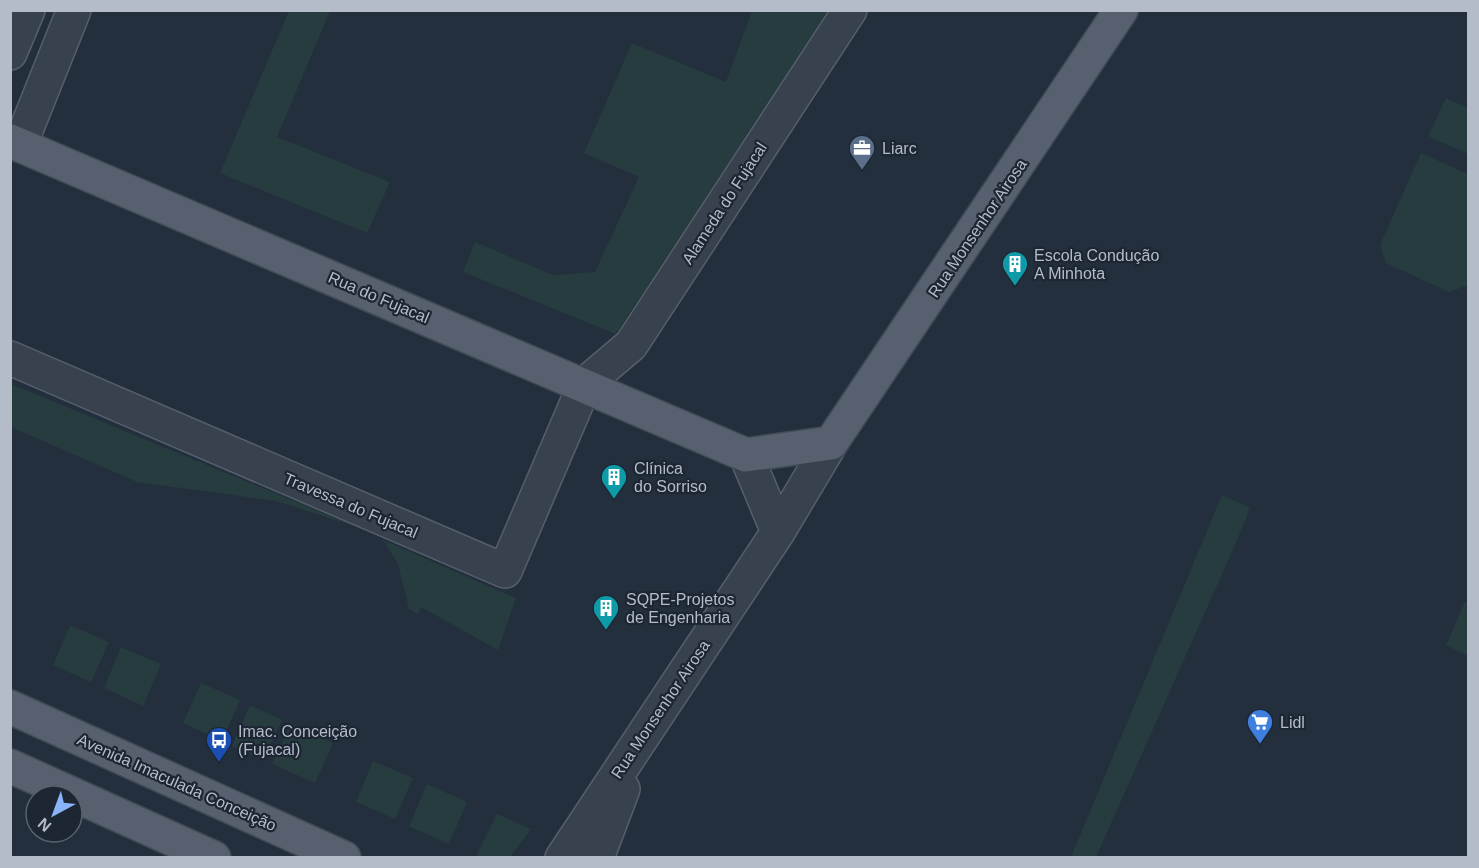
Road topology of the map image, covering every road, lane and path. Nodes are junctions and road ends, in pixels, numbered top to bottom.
1 (28, 10) edge
2 (74, 10) edge
3 (850, 10) edge
4 (1121, 10) edge
5 (10, 53) edge
6 (15, 143) edge
7 (10, 358) edge
8 (585, 384) junction
9 (831, 444) junction
10 (746, 455) junction
11 (778, 532) junction
12 (10, 707) edge
13 (644, 734) junction
14 (10, 766) edge
15 (214, 858) edge
16 (344, 858) edge
17 (562, 858) edge
18 (597, 858) edge

1 - 5 street
2 - 6 street
3 - 8 street, Alameda do Fujacal
4 - 9 main road, Rua Monsenhor Airosa
6 - 8 main road, Rua do Fujacal
7 - 8 street, Travessa do Fujacal
8 - 10 main road, Rua do Fujacal
9 - 10 main road
9 - 11 street, Rua Monsenhor Airosa
10 - 11 street
11 - 13 street, Rua Monsenhor Airosa
12 - 16 main road, Avenida Imaculada Conceição
13 - 17 street, Rua Monsenhor Airosa
13 - 18 street
14 - 15 main road

